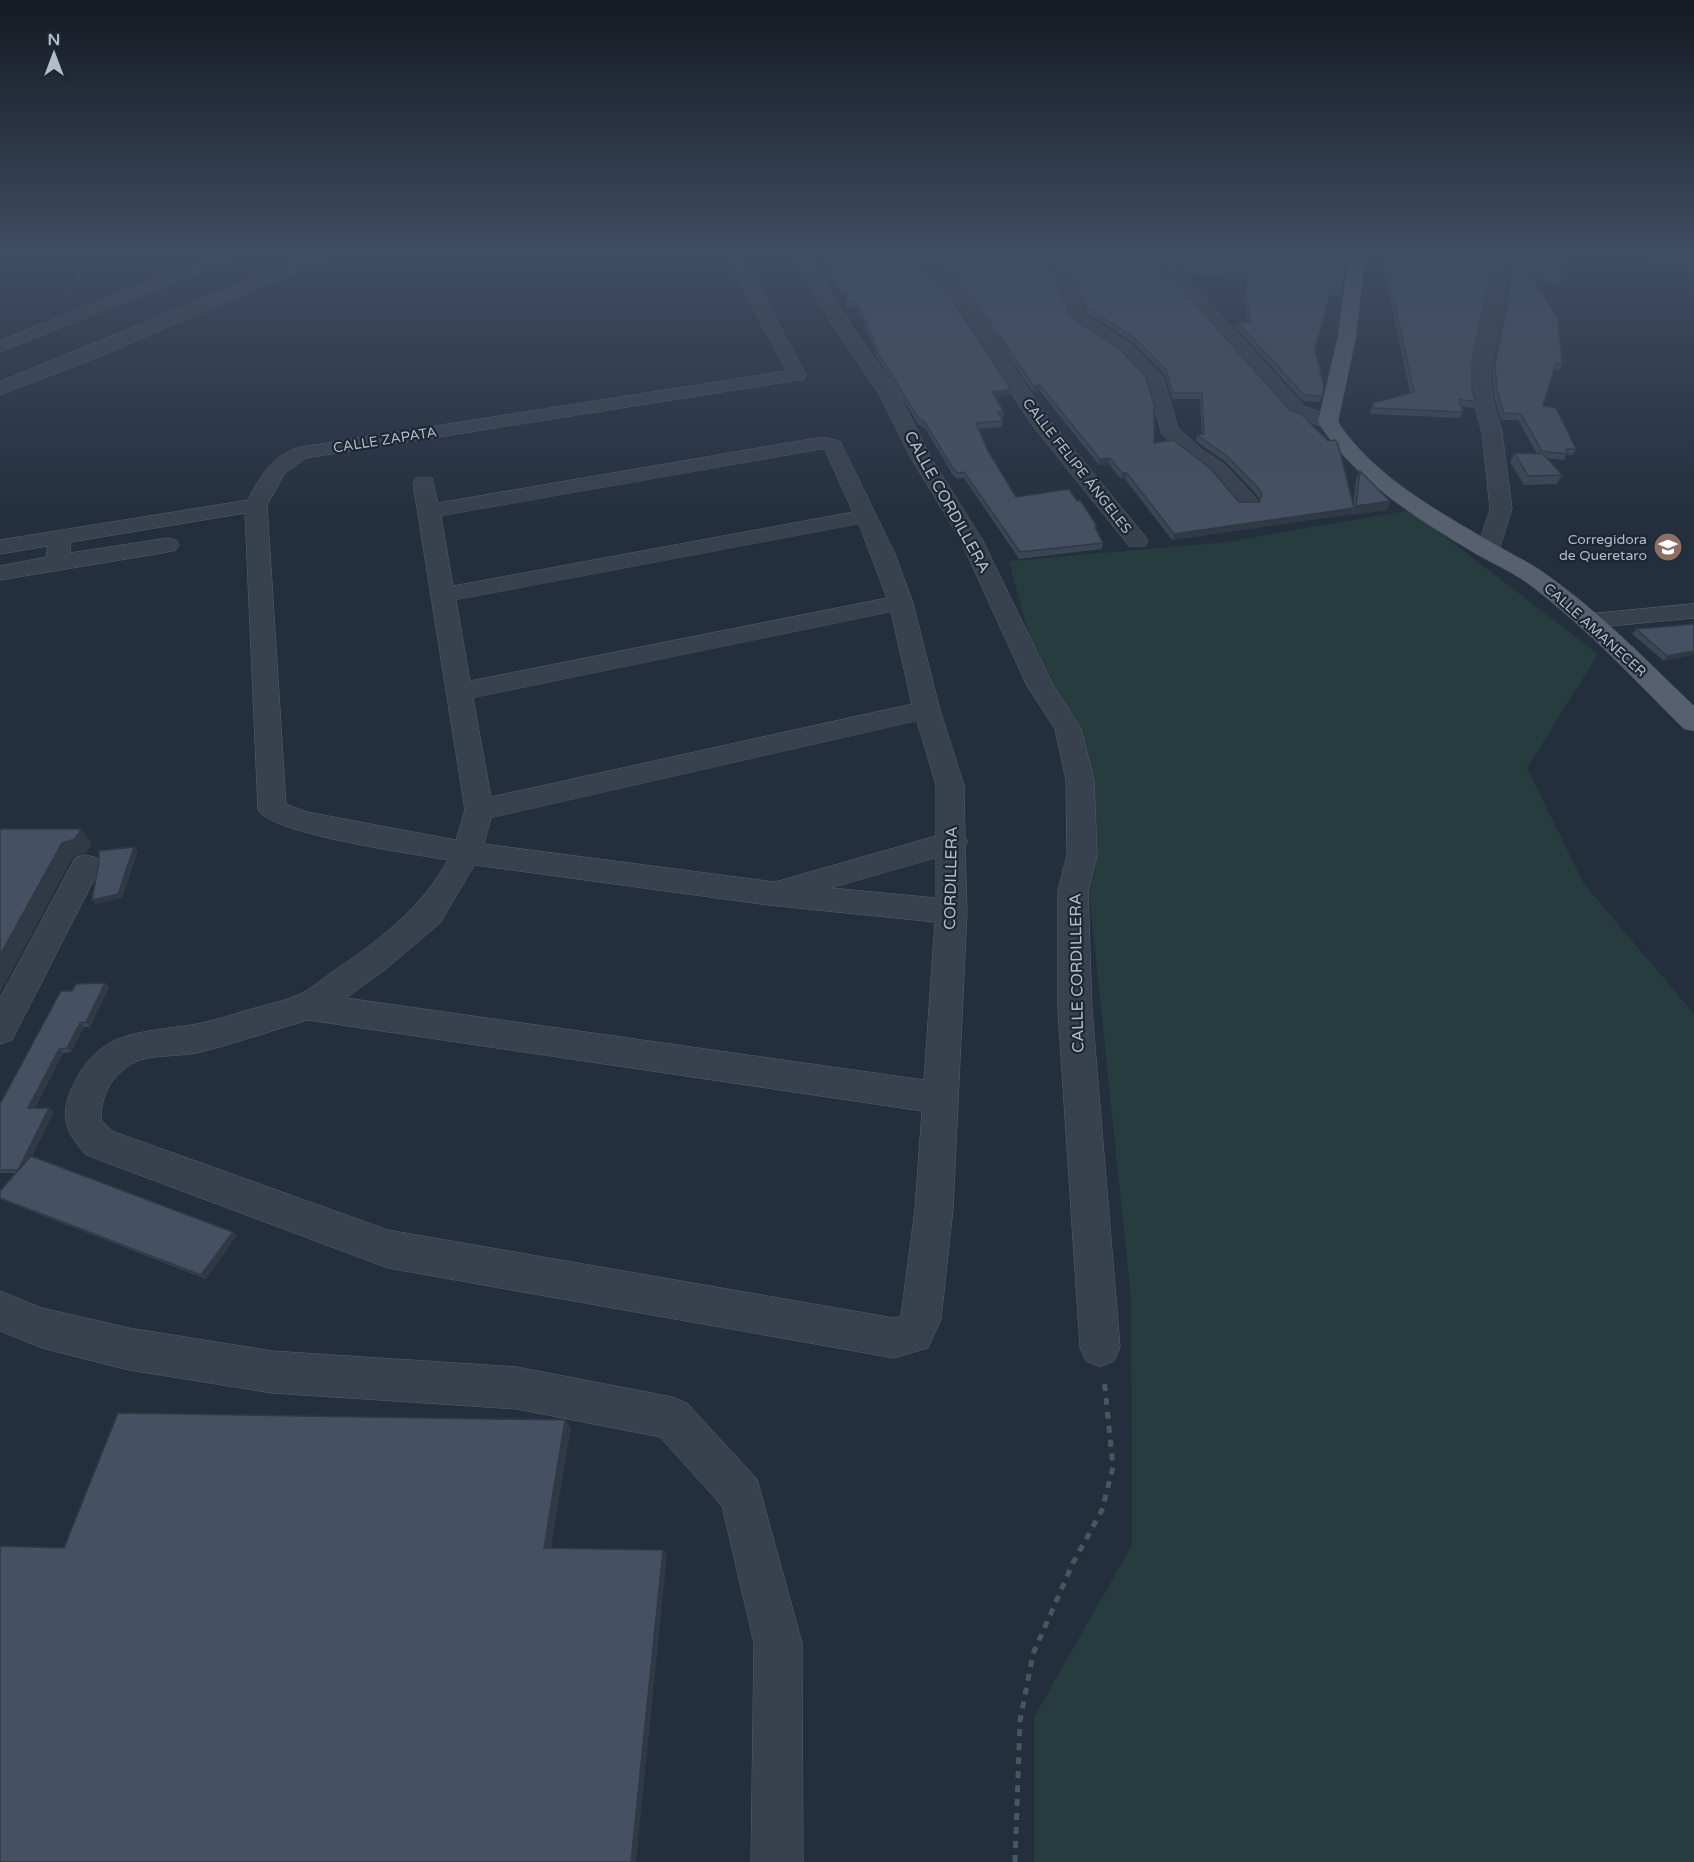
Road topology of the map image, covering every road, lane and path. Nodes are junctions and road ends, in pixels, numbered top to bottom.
1 (119, 342) edge
2 (779, 342) edge
3 (854, 342) edge
4 (985, 342) edge
5 (1115, 342) edge
6 (1236, 342) edge
7 (1346, 342) edge
8 (1486, 342) edge
9 (0, 389) edge
10 (1328, 423) junction
11 (1247, 502) edge
12 (256, 505) junction
13 (867, 516) junction
14 (60, 537) junction
15 (1137, 541) dead end
16 (168, 545) dead end
17 (0, 546) edge
18 (1488, 550) junction
19 (57, 562) junction
20 (0, 573) edge
21 (444, 595) junction
22 (901, 603) junction
23 (1694, 611) edge
24 (1588, 621) junction
25 (459, 692) junction
26 (927, 710) junction
27 (1694, 722) edge
28 (479, 810) junction
29 (953, 842) junction
30 (468, 853) junction
31 (86, 866) dead end
32 (768, 893) junction
33 (951, 912) junction
34 (308, 1006) junction
35 (0, 1030) edge
36 (940, 1098) junction
37 (0, 1311) edge
38 (1100, 1347) joint
39 (777, 1862) edge
40 (1015, 1862) edge

1 - 9 street
2 - 12 street, CALLE ZAPATA
3 - 38 street, CALLE CORDILLERA
4 - 15 street, CALLE FELIPE ÁNGELES
5 - 11 street
6 - 10 street
7 - 10 main road
8 - 18 street
10 - 18 main road, CALLE AMANECER
12 - 14 street
12 - 30 street
13 - 21 street
13 - 21 street, CORDILLERA
13 - 22 street, CORDILLERA
14 - 17 street
14 - 19 street
16 - 19 street
18 - 24 main road, CALLE AMANECER
19 - 20 street
21 - 25 street
22 - 25 street
22 - 26 street, CORDILLERA
23 - 24 street
24 - 27 main road, CALLE AMANECER
25 - 28 street
26 - 28 street
26 - 29 street, CORDILLERA
28 - 30 street
29 - 32 street
29 - 33 street, CORDILLERA
30 - 32 street
30 - 34 street
31 - 35 street
32 - 33 street
33 - 36 street, CORDILLERA
34 - 36 street
34 - 36 street, CORDILLERA
37 - 39 street
38 - 40 path

